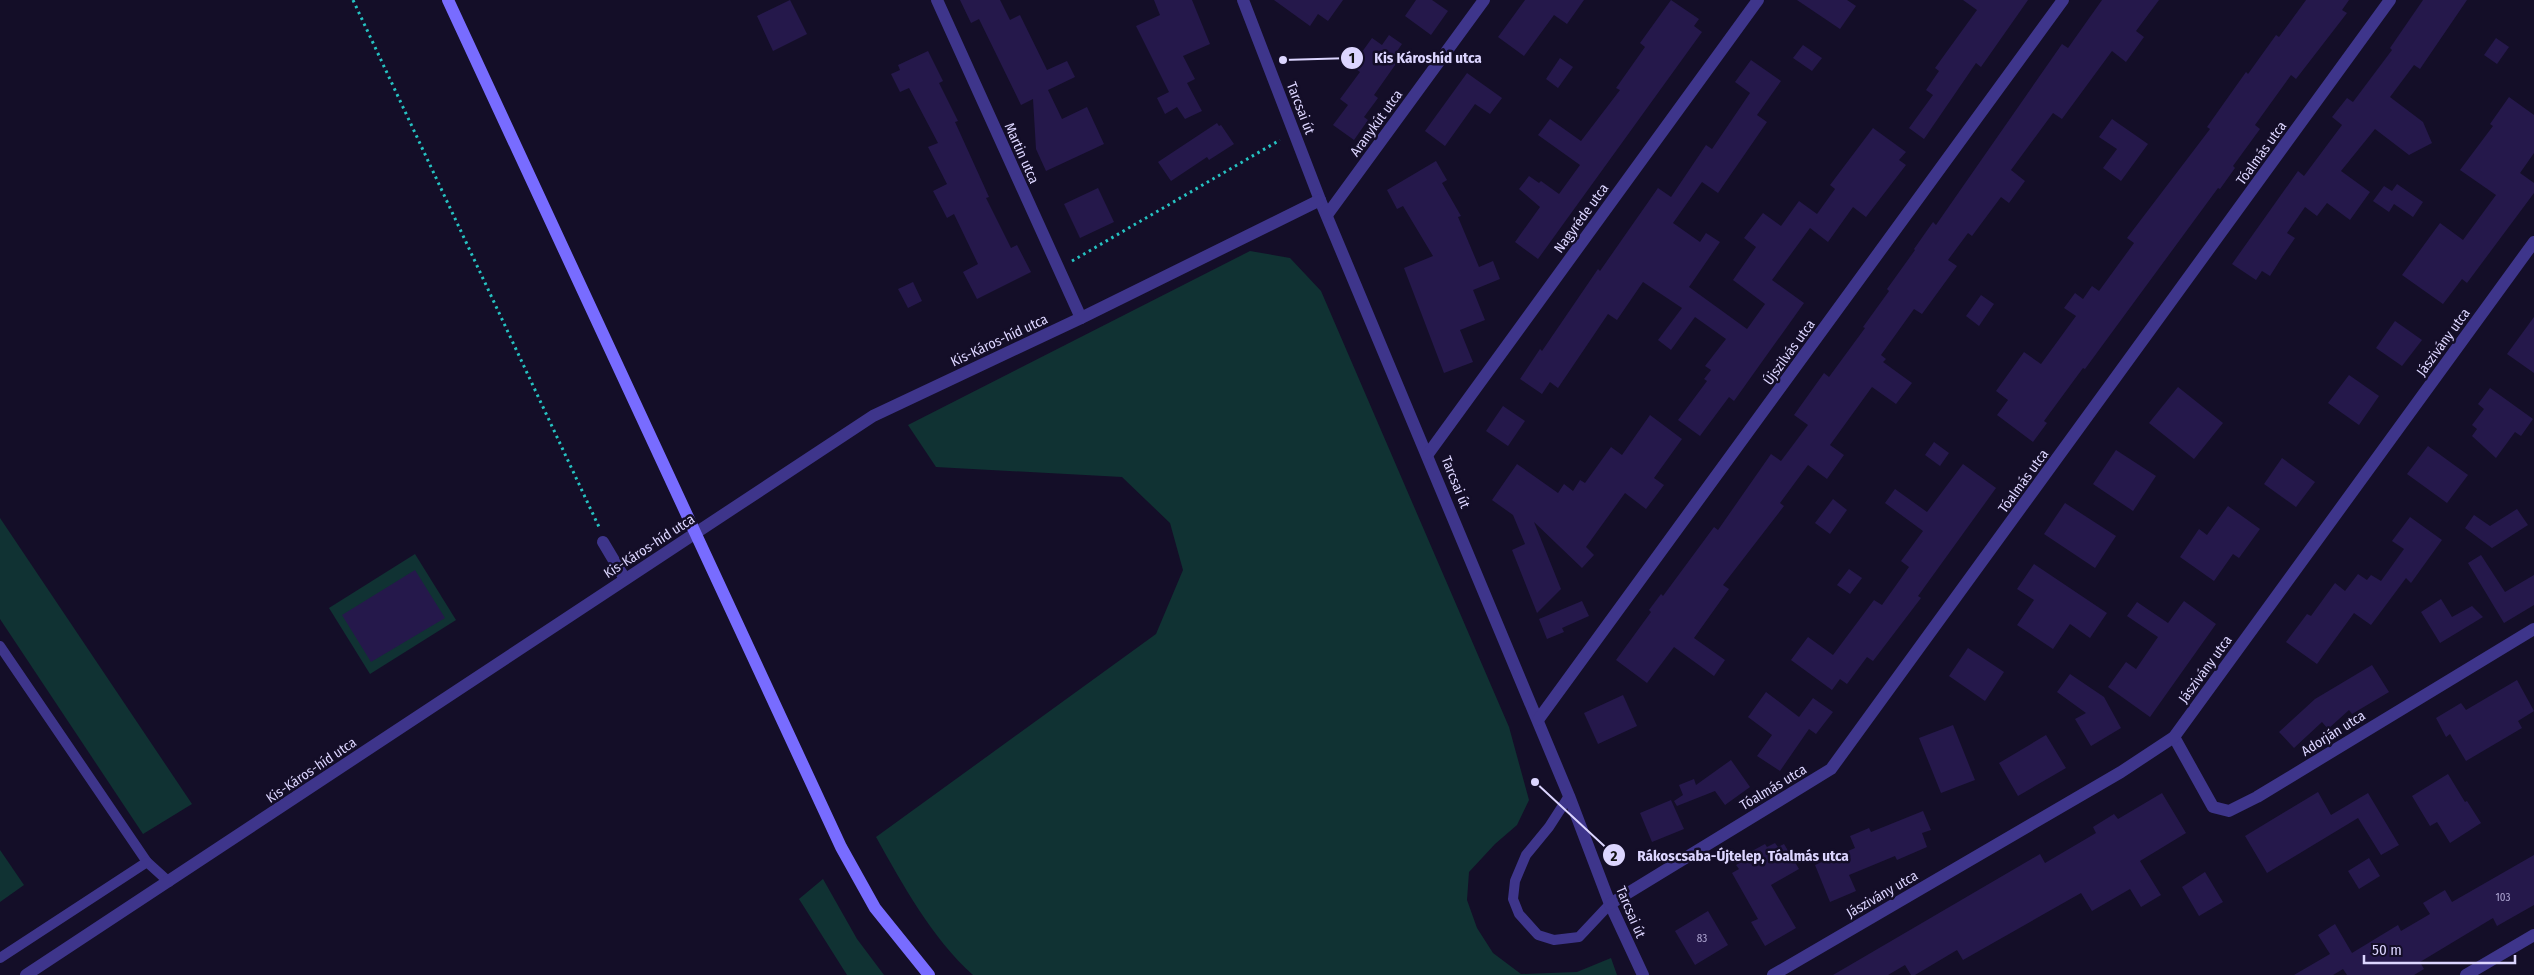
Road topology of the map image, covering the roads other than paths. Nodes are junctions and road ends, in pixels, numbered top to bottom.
1 (448, 0) edge
2 (937, 0) edge
3 (1243, 0) edge
4 (1484, 0) edge
5 (1758, 0) edge
6 (2062, 0) edge
7 (2390, 0) edge
8 (1320, 200) junction
9 (1327, 216) junction
10 (2534, 242) edge
11 (1080, 318) junction
12 (1428, 454) junction
13 (696, 533) junction
14 (603, 542) road end
15 (625, 579) junction
16 (2534, 629) edge
17 (0, 646) edge
18 (1538, 720) junction
19 (2174, 737) junction
20 (1569, 796) junction
21 (148, 862) junction
22 (169, 882) junction
23 (1610, 904) junction
24 (2534, 935) edge
25 (0, 958) edge
26 (26, 975) edge
27 (929, 975) edge
28 (1642, 975) edge
29 (1773, 975) edge
30 (2466, 975) edge

1 - 13 main road
2 - 11 street, Martin utca
3 - 8 street, Tarcsai út
4 - 9 street, Aranykút utca
5 - 12 street, Nagyréde utca
6 - 18 street, Újszilvás utca
7 - 23 street, Tóalmás utca
8 - 9 street, Tarcsai út
8 - 11 street, Kis-Káros-híd utca
9 - 12 street, Tarcsai út
10 - 19 street, Jászivány utca
11 - 13 street, Kis-Káros-híd utca
12 - 18 street, Tarcsai út
13 - 15 street, Kis-Káros-híd utca
13 - 27 main road
14 - 15 street
15 - 22 street, Kis-Káros-híd utca
16 - 19 street, Adorján utca
17 - 21 lane
18 - 20 street, Tarcsai út
19 - 29 street, Jászivány utca
20 - 23 street, Tarcsai út
20 - 23 lane
21 - 22 lane
21 - 25 lane
22 - 26 street, Kis-Káros-híd utca
23 - 28 street, Tarcsai út
24 - 30 street

